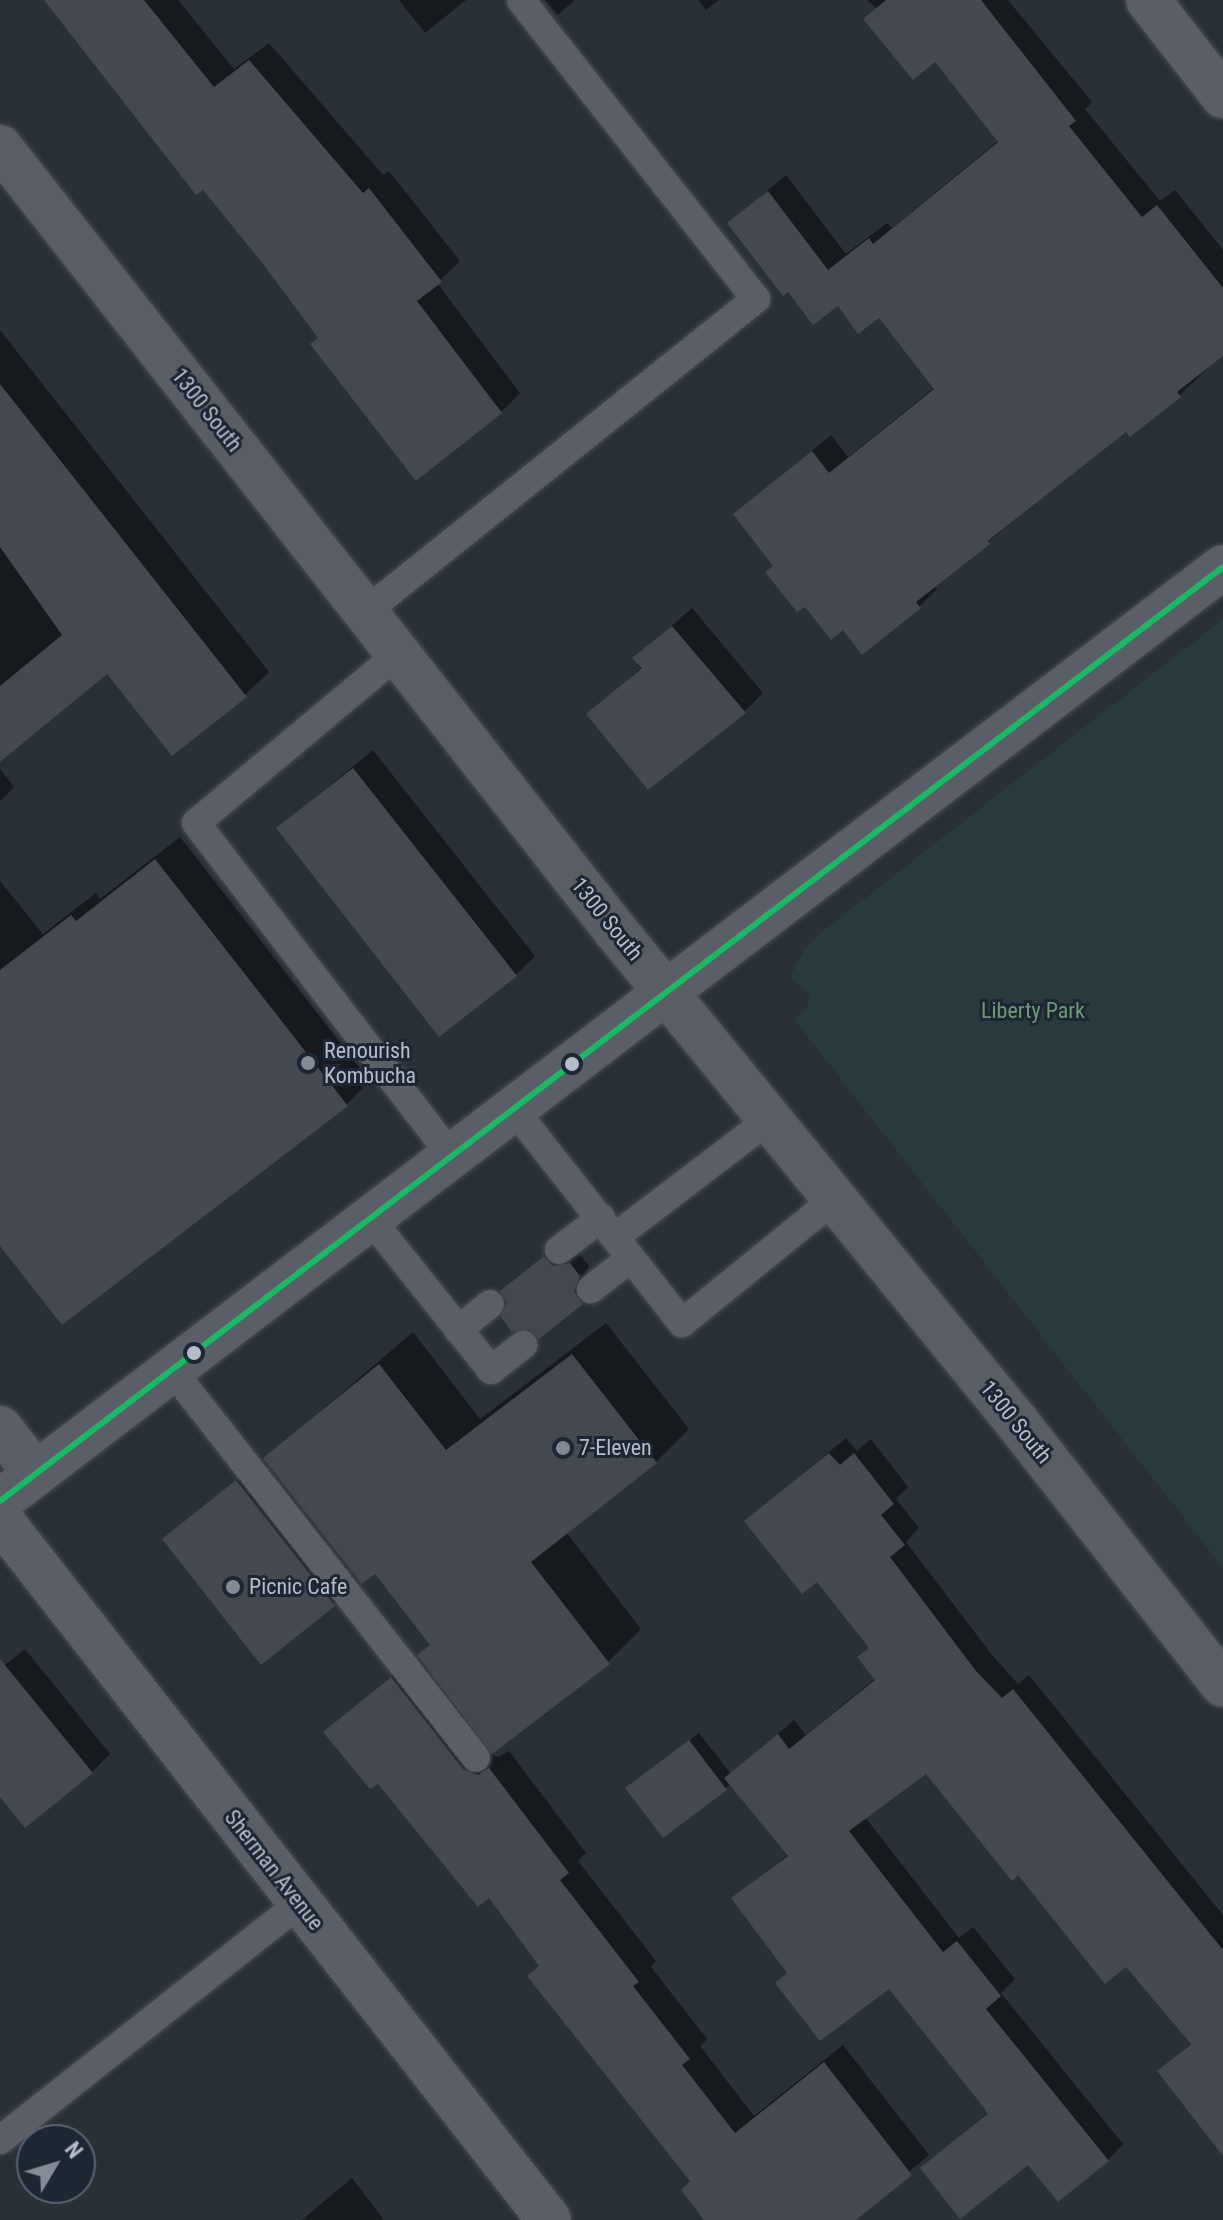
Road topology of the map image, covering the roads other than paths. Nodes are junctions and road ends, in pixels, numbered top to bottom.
1 (521, 0) edge
2 (1148, 0) edge
3 (1223, 96) edge
4 (0, 147) edge
5 (1223, 567) edge
6 (365, 612) junction
7 (398, 654) junction
8 (665, 992) junction
9 (512, 1107) junction
10 (771, 1118) junction
11 (451, 1155) junction
12 (836, 1198) junction
13 (369, 1217) junction
14 (616, 1238) junction
15 (559, 1250) dead end
16 (591, 1289) dead end
17 (490, 1304) dead end
18 (458, 1330) junction
19 (523, 1345) dead end
20 (171, 1369) junction
21 (0, 1428) edge
22 (36, 1474) junction
23 (0, 1501) edge
24 (0, 1519) edge
25 (1223, 1685) edge
26 (476, 1758) dead end
27 (300, 1903) junction
28 (0, 2140) edge
29 (549, 2220) edge

1 - 6 lane
2 - 3 street
4 - 6 main road, 1300 South
5 - 8 street
6 - 7 main road, 1300 South
7 - 8 main road, 1300 South
7 - 11 lane
8 - 9 street
8 - 10 main road, 1300 South
9 - 11 street
9 - 14 lane
10 - 12 main road, 1300 South
10 - 14 lane
11 - 13 street
12 - 14 lane
12 - 25 main road, 1300 South
13 - 18 lane
13 - 20 street
14 - 15 lane
14 - 16 lane
17 - 18 lane
18 - 19 lane
20 - 22 street
20 - 26 lane
21 - 22 street
22 - 23 street
24 - 27 street, Sherman Avenue
27 - 28 lane
27 - 29 street, Sherman Avenue

